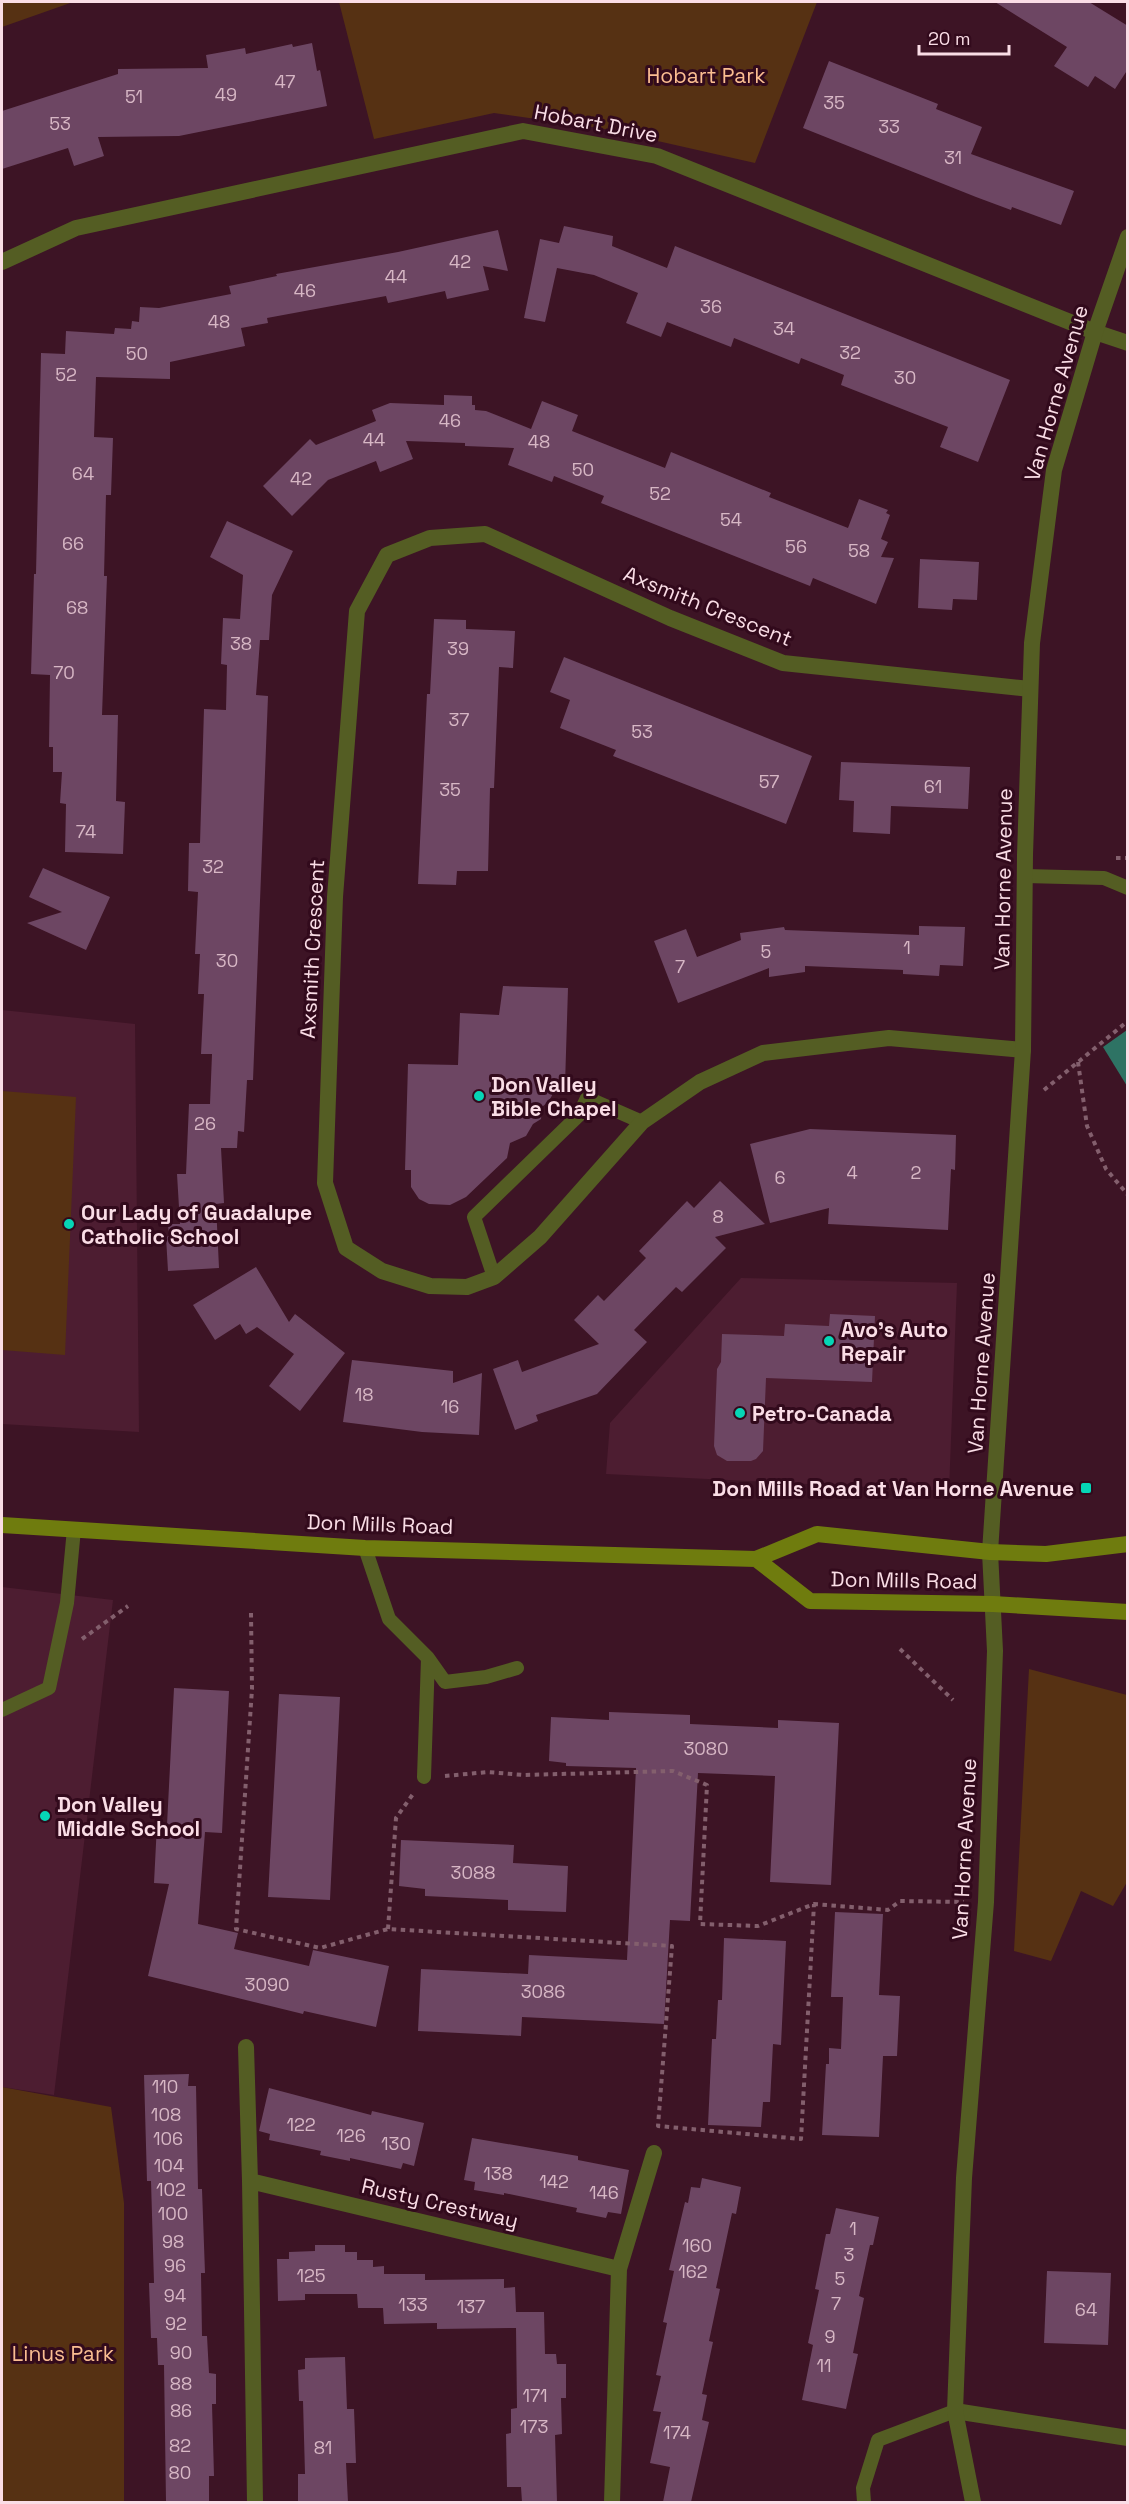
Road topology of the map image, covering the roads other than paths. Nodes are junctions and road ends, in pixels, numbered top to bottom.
1 (1128, 237) edge
2 (2, 262) edge
3 (1095, 332) junction
4 (1128, 343) edge
5 (1030, 689) junction
6 (1025, 876) junction
7 (1128, 888) edge
8 (1023, 1050) junction
9 (642, 1122) junction
10 (494, 1277) junction
11 (2, 1525) edge
12 (74, 1529) junction
13 (1128, 1544) edge
14 (365, 1548) junction
15 (990, 1552) junction
16 (756, 1559) junction
17 (993, 1604) junction
18 (1128, 1612) edge
19 (428, 1658) junction
20 (517, 1668) dead end
21 (2, 1710) edge
22 (424, 1777) road end
23 (246, 2047) dead end
24 (654, 2152) dead end
25 (250, 2181) junction
26 (619, 2269) junction
27 (955, 2411) junction
28 (1128, 2438) edge
29 (255, 2502) edge
30 (612, 2502) edge
31 (864, 2502) edge
32 (973, 2502) edge

1 - 3 street, Van Horne Avenue
2 - 3 street, Hobart Drive
3 - 4 street, Hobart Drive
3 - 5 street, Van Horne Avenue
5 - 6 street, Van Horne Avenue
5 - 10 street, Axsmith Crescent
6 - 7 lane
6 - 8 street, Van Horne Avenue
8 - 9 street, Axsmith Crescent
8 - 15 street, Van Horne Avenue
9 - 10 street, Axsmith Crescent
9 - 10 lane
11 - 12 main road, Don Mills Road
12 - 14 main road, Don Mills Road
12 - 21 lane
13 - 15 main road, Don Mills Road
14 - 16 main road, Don Mills Road
14 - 19 lane
15 - 16 main road, Don Mills Road
15 - 17 street, Van Horne Avenue
16 - 17 main road, Don Mills Road
17 - 18 main road, Don Mills Road
17 - 27 street, Van Horne Avenue
19 - 20 lane
19 - 22 lane
23 - 25 street
24 - 26 street
25 - 26 street, Rusty Crestway
25 - 29 street
26 - 30 street
27 - 28 street
27 - 31 lane
27 - 32 street, Van Horne Avenue

